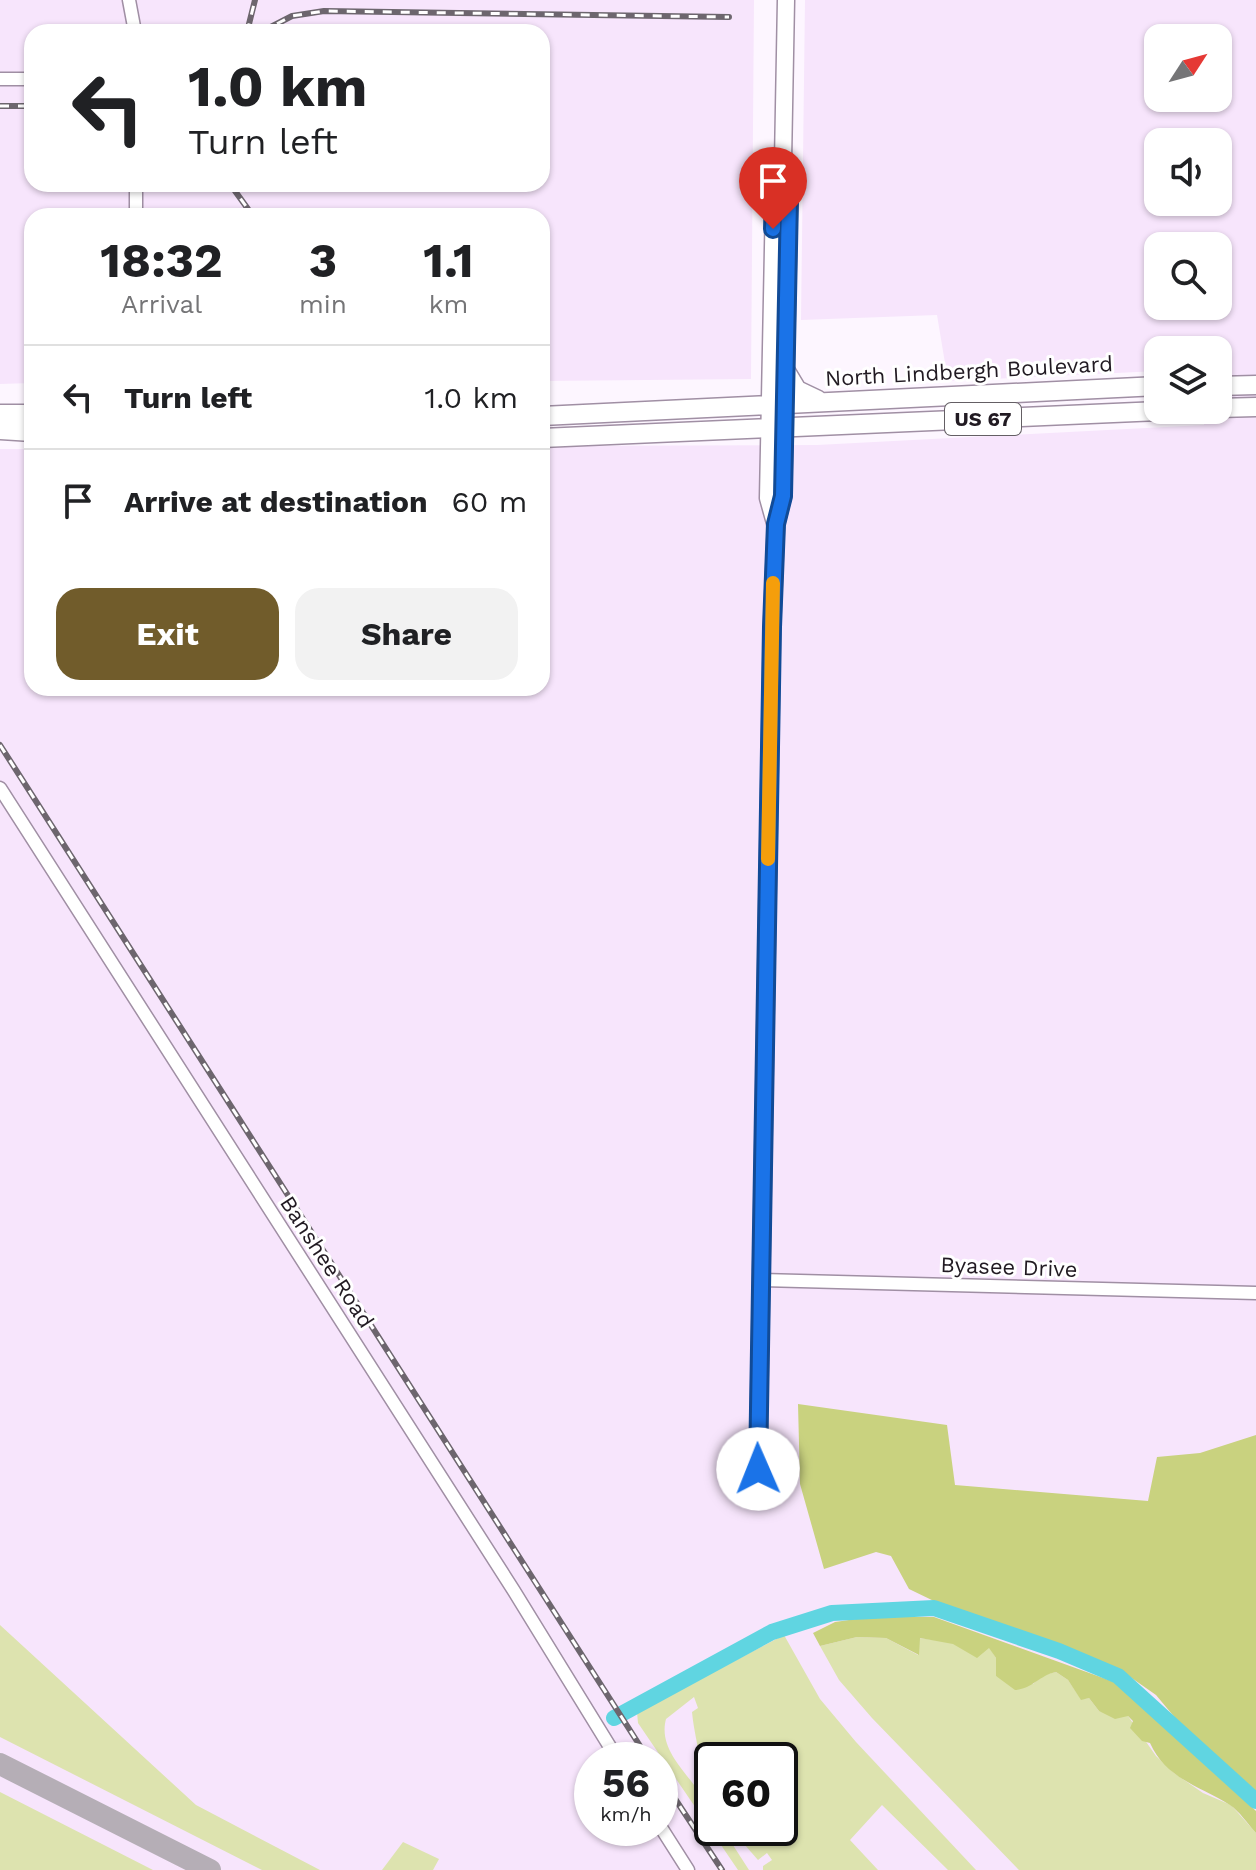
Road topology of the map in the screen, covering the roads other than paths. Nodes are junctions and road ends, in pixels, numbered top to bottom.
1 (129, 0) edge
2 (786, 0) edge
3 (134, 24) edge
4 (0, 79) edge
5 (24, 79) edge
6 (783, 161) junction
7 (785, 370) junction
8 (1256, 385) edge
9 (1232, 386) edge
10 (1144, 387) edge
11 (824, 402) junction
12 (777, 404) junction
13 (1256, 407) edge
14 (1232, 408) edge
15 (1144, 412) edge
16 (0, 414) edge
17 (24, 414) edge
18 (550, 416) edge
19 (0, 430) edge
20 (777, 430) junction
21 (24, 432) edge
22 (550, 438) edge
23 (0, 788) edge
24 (760, 1280) junction
25 (1256, 1293) edge
26 (758, 1469) dead end
27 (607, 1742) edge
28 (673, 1846) edge
29 (688, 1870) edge

1 - 3 street
2 - 6 main road
4 - 5 street
6 - 7 main road
6 - 12 main road
7 - 11 highway
7 - 12 main road
8 - 9 highway
10 - 11 highway, North Lindbergh Boulevard / US 67
11 - 12 highway, North Lindbergh Boulevard / US 67
12 - 18 highway, North Lindbergh Boulevard / US 67
12 - 20 main road
13 - 14 highway
15 - 20 highway, US 67
16 - 17 highway
19 - 21 highway
20 - 22 highway, US 67
20 - 24 main road
23 - 27 street, Banshee Road
24 - 25 street, Byasee Drive
24 - 26 main road
28 - 29 street

